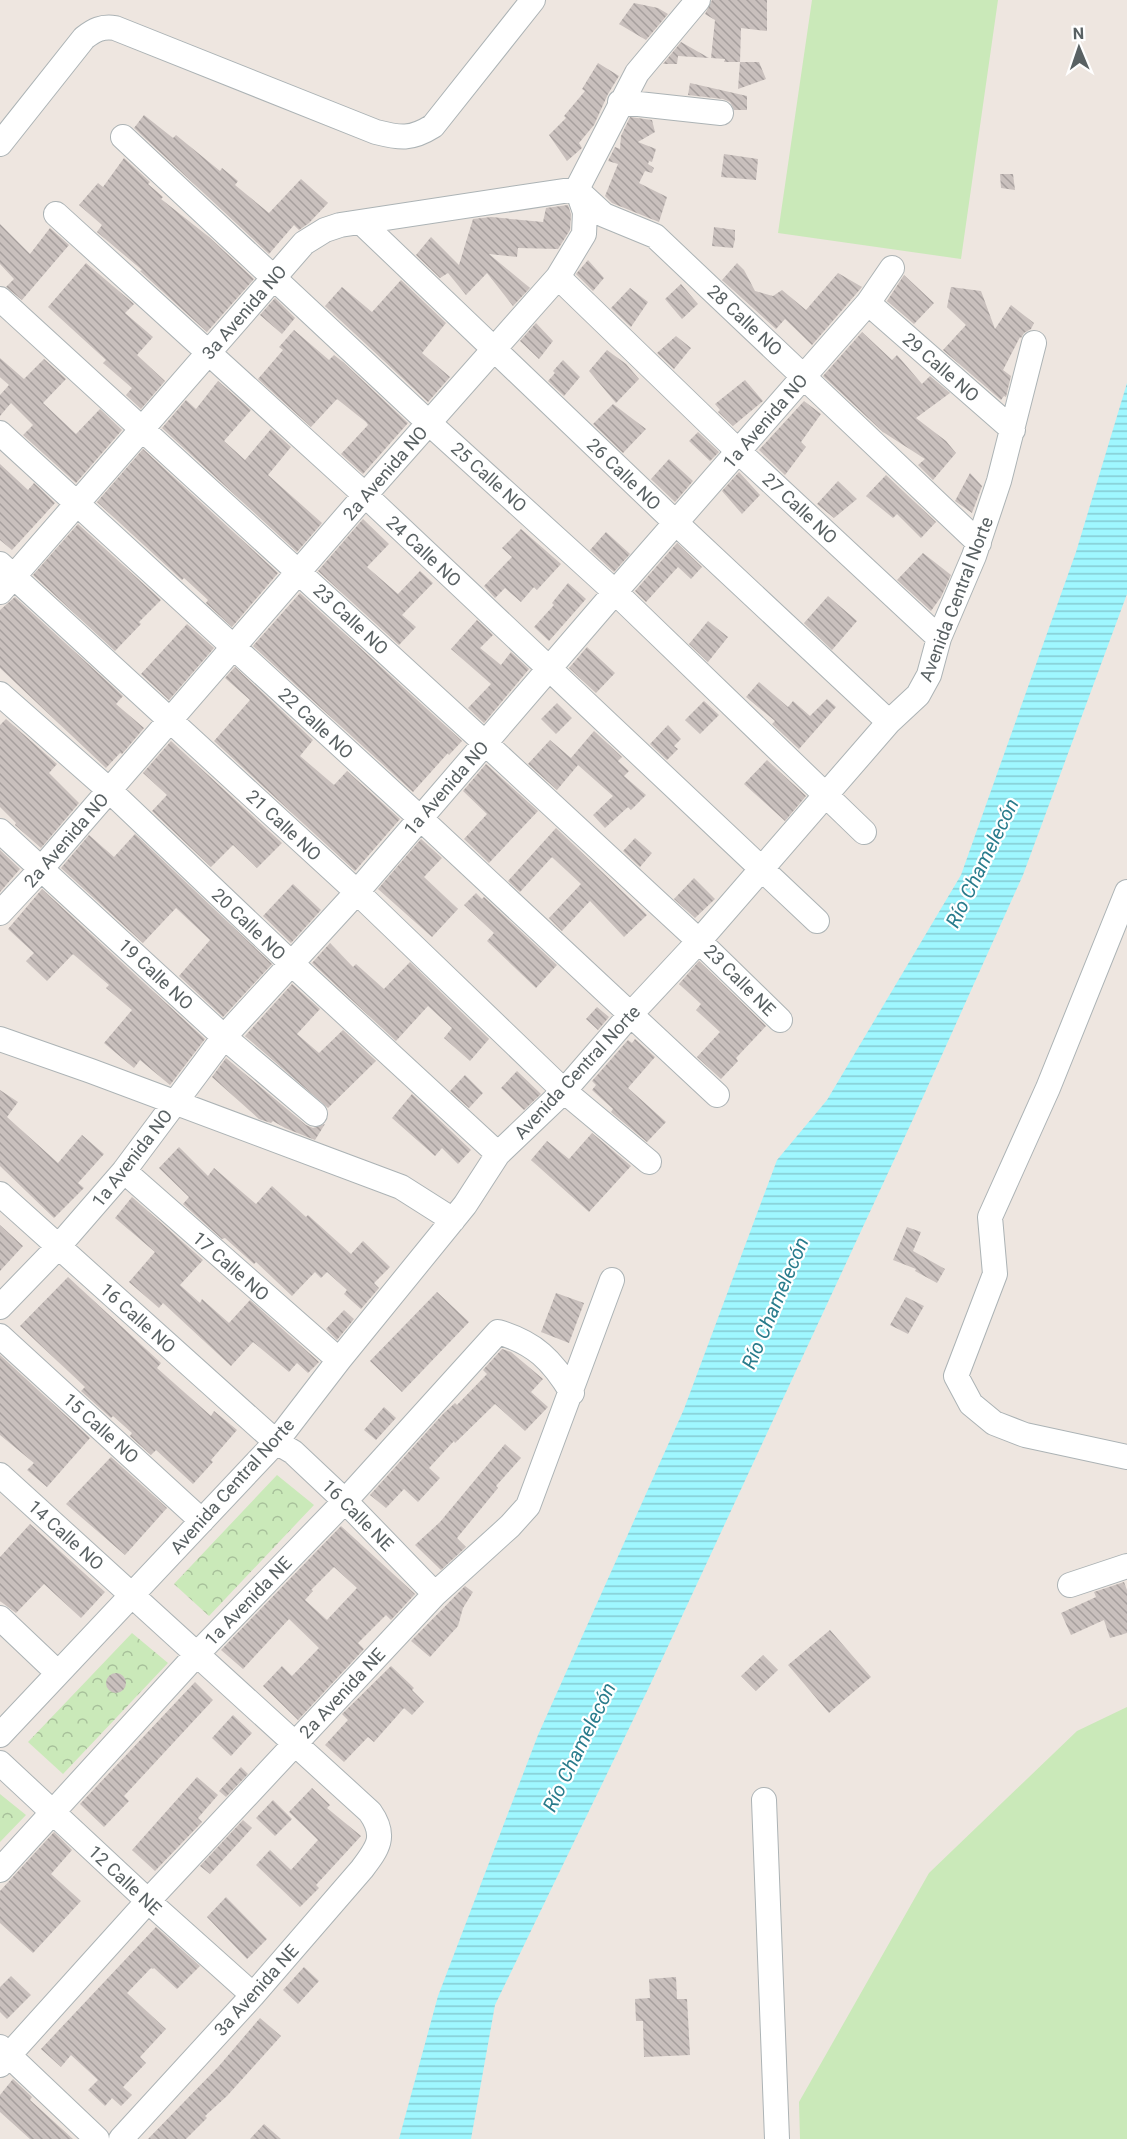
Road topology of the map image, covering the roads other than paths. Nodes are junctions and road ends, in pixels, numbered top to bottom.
1 (533, 0) edge
2 (698, 0) edge
3 (620, 102) junction
4 (721, 113) dead end
5 (123, 137) dead end
6 (0, 144) edge
7 (577, 189) junction
8 (56, 213) dead end
9 (362, 223) junction
10 (892, 268) dead end
11 (558, 277) junction
12 (274, 278) junction
13 (0, 299) edge
14 (868, 303) junction
15 (1034, 343) dead end
16 (493, 349) junction
17 (208, 352) junction
18 (804, 376) junction
19 (429, 423) junction
20 (142, 428) junction
21 (1013, 430) junction
22 (0, 433) edge
23 (738, 451) junction
24 (365, 495) junction
25 (77, 502) junction
26 (676, 523) junction
27 (979, 543) junction
28 (299, 571) junction
29 (4, 577) edge
30 (615, 591) junction
31 (939, 638) junction
32 (234, 646) junction
33 (549, 668) junction
34 (0, 694) edge
35 (170, 720) junction
36 (889, 722) junction
37 (485, 743) junction
38 (109, 790) junction
39 (824, 795) junction
40 (420, 818) junction
41 (0, 831) edge
42 (864, 832) dead end
43 (41, 869) junction
44 (762, 869) junction
45 (357, 892) junction
46 (1127, 892) edge
47 (0, 913) edge
48 (817, 921) dead end
49 (699, 941) junction
50 (291, 963) junction
51 (630, 1015) junction
52 (780, 1020) dead end
53 (224, 1036) junction
54 (0, 1039) edge
55 (564, 1091) junction
56 (717, 1095) dead end
57 (175, 1102) junction
58 (315, 1114) dead end
59 (498, 1154) junction
60 (649, 1162) dead end
61 (124, 1172) junction
62 (0, 1194) edge
63 (453, 1220) junction
64 (58, 1247) junction
65 (612, 1280) dead end
66 (0, 1307) edge
67 (0, 1336) edge
68 (339, 1360) junction
69 (572, 1392) junction
70 (276, 1442) junction
71 (1127, 1457) edge
72 (0, 1475) edge
73 (345, 1501) junction
74 (202, 1521) junction
75 (1127, 1566) edge
76 (1070, 1585) dead end
77 (435, 1594) junction
78 (132, 1595) junction
79 (0, 1618) edge
80 (197, 1654) junction
81 (58, 1673) junction
82 (0, 1735) edge
83 (295, 1744) junction
84 (0, 1763) edge
85 (764, 1800) dead end
86 (53, 1813) junction
87 (380, 1835) joint
88 (0, 1870) edge
89 (148, 1901) junction
90 (252, 1995) junction
91 (3, 2056) edge
92 (97, 2139) edge
93 (121, 2139) edge
94 (777, 2139) edge

1 - 6 street
2 - 3 street
3 - 4 street
3 - 7 street
5 - 12 street, 25 Calle NO
7 - 9 street, 3a Avenida NO
7 - 11 street, 2a Avenida NO
7 - 18 street, 28 Calle NO
8 - 17 street, 24 Calle NO
9 - 12 street, 3a Avenida NO
9 - 16 street, 26 Calle NO
10 - 14 street, 1a Avenida NO
11 - 16 street, 2a Avenida NO
11 - 23 street, 27 Calle NO
12 - 17 street, 3a Avenida NO
12 - 19 street, 25 Calle NO
13 - 20 street, 23 Calle NO
14 - 18 street, 1a Avenida NO
14 - 21 street, 29 Calle NO
15 - 21 street, Avenida Central Norte
16 - 19 street, 2a Avenida NO
16 - 26 street, 26 Calle NO
17 - 20 street, 3a Avenida NO
17 - 24 street, 24 Calle NO
18 - 23 street, 1a Avenida NO
18 - 27 street, 28 Calle NO
19 - 24 street, 2a Avenida NO
19 - 30 street, 25 Calle NO
20 - 25 street, 3a Avenida NO
20 - 28 street, 23 Calle NO
21 - 27 street, Avenida Central Norte
22 - 25 street, 22 Calle NO
23 - 26 street, 1a Avenida NO
23 - 31 street, 27 Calle NO
24 - 28 street, 2a Avenida NO
24 - 33 street, 24 Calle NO
25 - 29 street, 3a Avenida NO
25 - 32 street, 22 Calle NO
26 - 30 street, 1a Avenida NO
26 - 36 street, 26 Calle NO
27 - 31 street, Avenida Central Norte
28 - 32 street, 2a Avenida NO
28 - 37 street, 23 Calle NO
29 - 35 street, 21 Calle NO
30 - 33 street, 1a Avenida NO
30 - 39 street, 25 Calle NO
31 - 36 street, Avenida Central Norte
32 - 35 street, 2a Avenida NO
32 - 40 street, 22 Calle NO
33 - 37 street, 1a Avenida NO
33 - 44 street, 24 Calle NO
34 - 38 street, 20 Calle NO
35 - 38 street, 2a Avenida NO
35 - 45 street, 21 Calle NO
36 - 39 street, Avenida Central Norte
37 - 40 street, 1a Avenida NO
37 - 49 street, 23 Calle NO
38 - 43 street, 2a Avenida NO
38 - 50 street, 20 Calle NO
39 - 42 street, 25 Calle NO
39 - 44 street, Avenida Central Norte
40 - 45 street, 1a Avenida NO
40 - 51 street, 22 Calle NO
41 - 43 street, 19 Calle NO
43 - 47 street, 2a Avenida NO
43 - 53 street, 19 Calle NO
44 - 48 street, 24 Calle NO
44 - 49 street, Avenida Central Norte
45 - 50 street, 1a Avenida NO
45 - 55 street, 21 Calle NO
46 - 71 street
49 - 51 street, Avenida Central Norte
49 - 52 street, 23 Calle NE
50 - 53 street, 1a Avenida NO
50 - 59 street, 20 Calle NO
51 - 55 street, Avenida Central Norte
51 - 56 street, 22 Calle NO
53 - 57 street, 1a Avenida NO
53 - 58 street, 19 Calle NO
54 - 57 street
55 - 59 street, Avenida Central Norte
55 - 60 street, 21 Calle NO
57 - 61 street, 1a Avenida NO
57 - 63 street
59 - 63 street, Avenida Central Norte
61 - 64 street, 1a Avenida NO
61 - 68 street, 17 Calle NO
62 - 64 street, 16 Calle NO
63 - 68 street, Avenida Central Norte
64 - 66 street, 1a Avenida NO
64 - 70 street, 16 Calle NO
65 - 69 street, 2a Avenida NE
67 - 74 street, 15 Calle NO
68 - 70 street, Avenida Central Norte
69 - 73 street, 1a Avenida NE
69 - 77 street, 2a Avenida NE
70 - 73 street, 16 Calle NE
70 - 74 street, Avenida Central Norte
72 - 78 street, 14 Calle NO
73 - 77 street, 16 Calle NE
73 - 80 street, 1a Avenida NE
74 - 78 street, Avenida Central Norte
75 - 76 street
77 - 83 street, 2a Avenida NE
78 - 80 street, 14 Calle NO
78 - 81 street, Avenida Central Norte
79 - 81 street
80 - 83 street, 14 Calle NO
80 - 86 street, 1a Avenida NE
81 - 82 street, Avenida Central Norte
83 - 87 street, 14 Calle NO
83 - 89 street, 2a Avenida NE
84 - 86 street, 12 Calle NE
85 - 94 street
86 - 88 street, 1a Avenida NE
86 - 89 street, 12 Calle NE
87 - 90 street, 3a Avenida NE
89 - 90 street, 12 Calle NE
89 - 91 street, 2a Avenida NE
90 - 93 street, 3a Avenida NE
91 - 92 street

